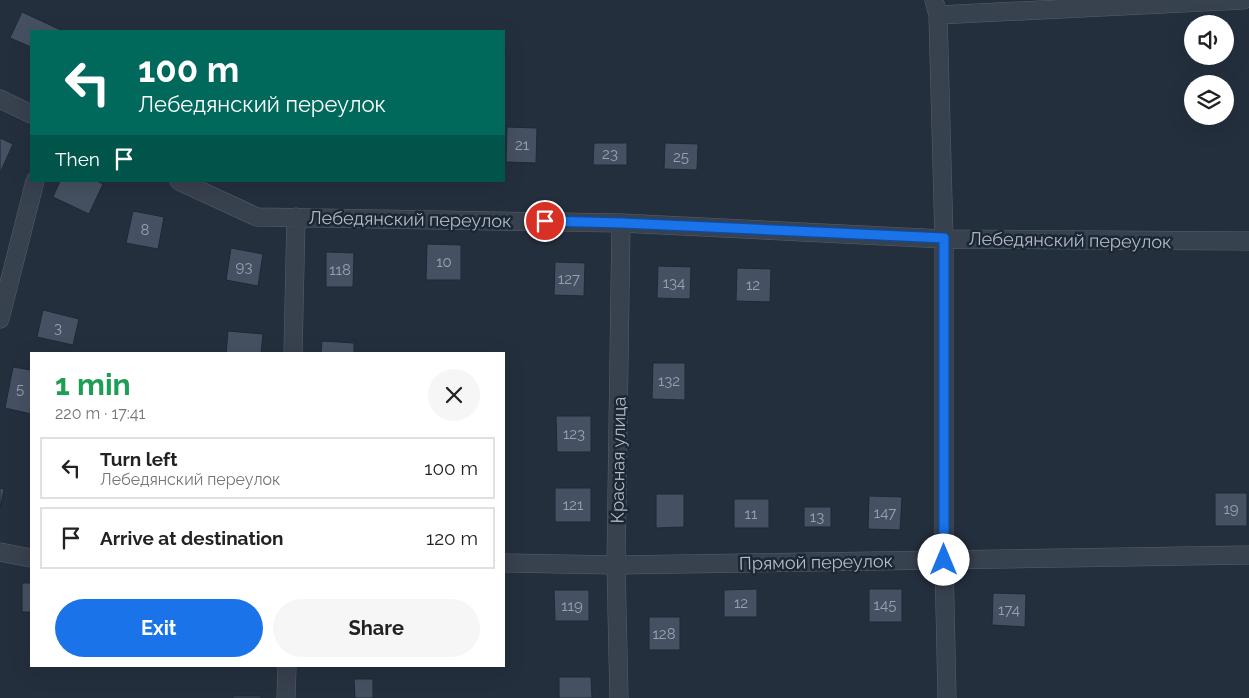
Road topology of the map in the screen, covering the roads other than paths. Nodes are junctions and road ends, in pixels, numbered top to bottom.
1 (1243, 0) edge
2 (936, 7) edge
3 (0, 99) edge
4 (30, 114) edge
5 (35, 182) edge
6 (181, 182) edge
7 (296, 218) junction
8 (622, 223) junction
9 (944, 238) junction
10 (1249, 241) edge
11 (0, 319) edge
12 (292, 352) edge
13 (0, 552) edge
14 (1249, 555) edge
15 (30, 558) edge
16 (944, 560) junction
17 (505, 563) edge
18 (616, 564) junction
19 (286, 667) edge
20 (286, 698) edge
21 (619, 698) edge
22 (947, 698) edge

1 - 2 street
2 - 9 street
3 - 4 street
5 - 11 street
6 - 7 street, Лебедянский переулок
7 - 8 street, Лебедянский переулок
7 - 12 street
8 - 9 street, Лебедянский переулок
8 - 18 street, Красная улица
9 - 10 street, Лебедянский переулок
9 - 16 street
13 - 15 street
14 - 16 street, Прямой переулок
16 - 18 street, Прямой переулок
16 - 22 street
17 - 18 street, Прямой переулок
18 - 21 street, Красная улица
19 - 20 street

